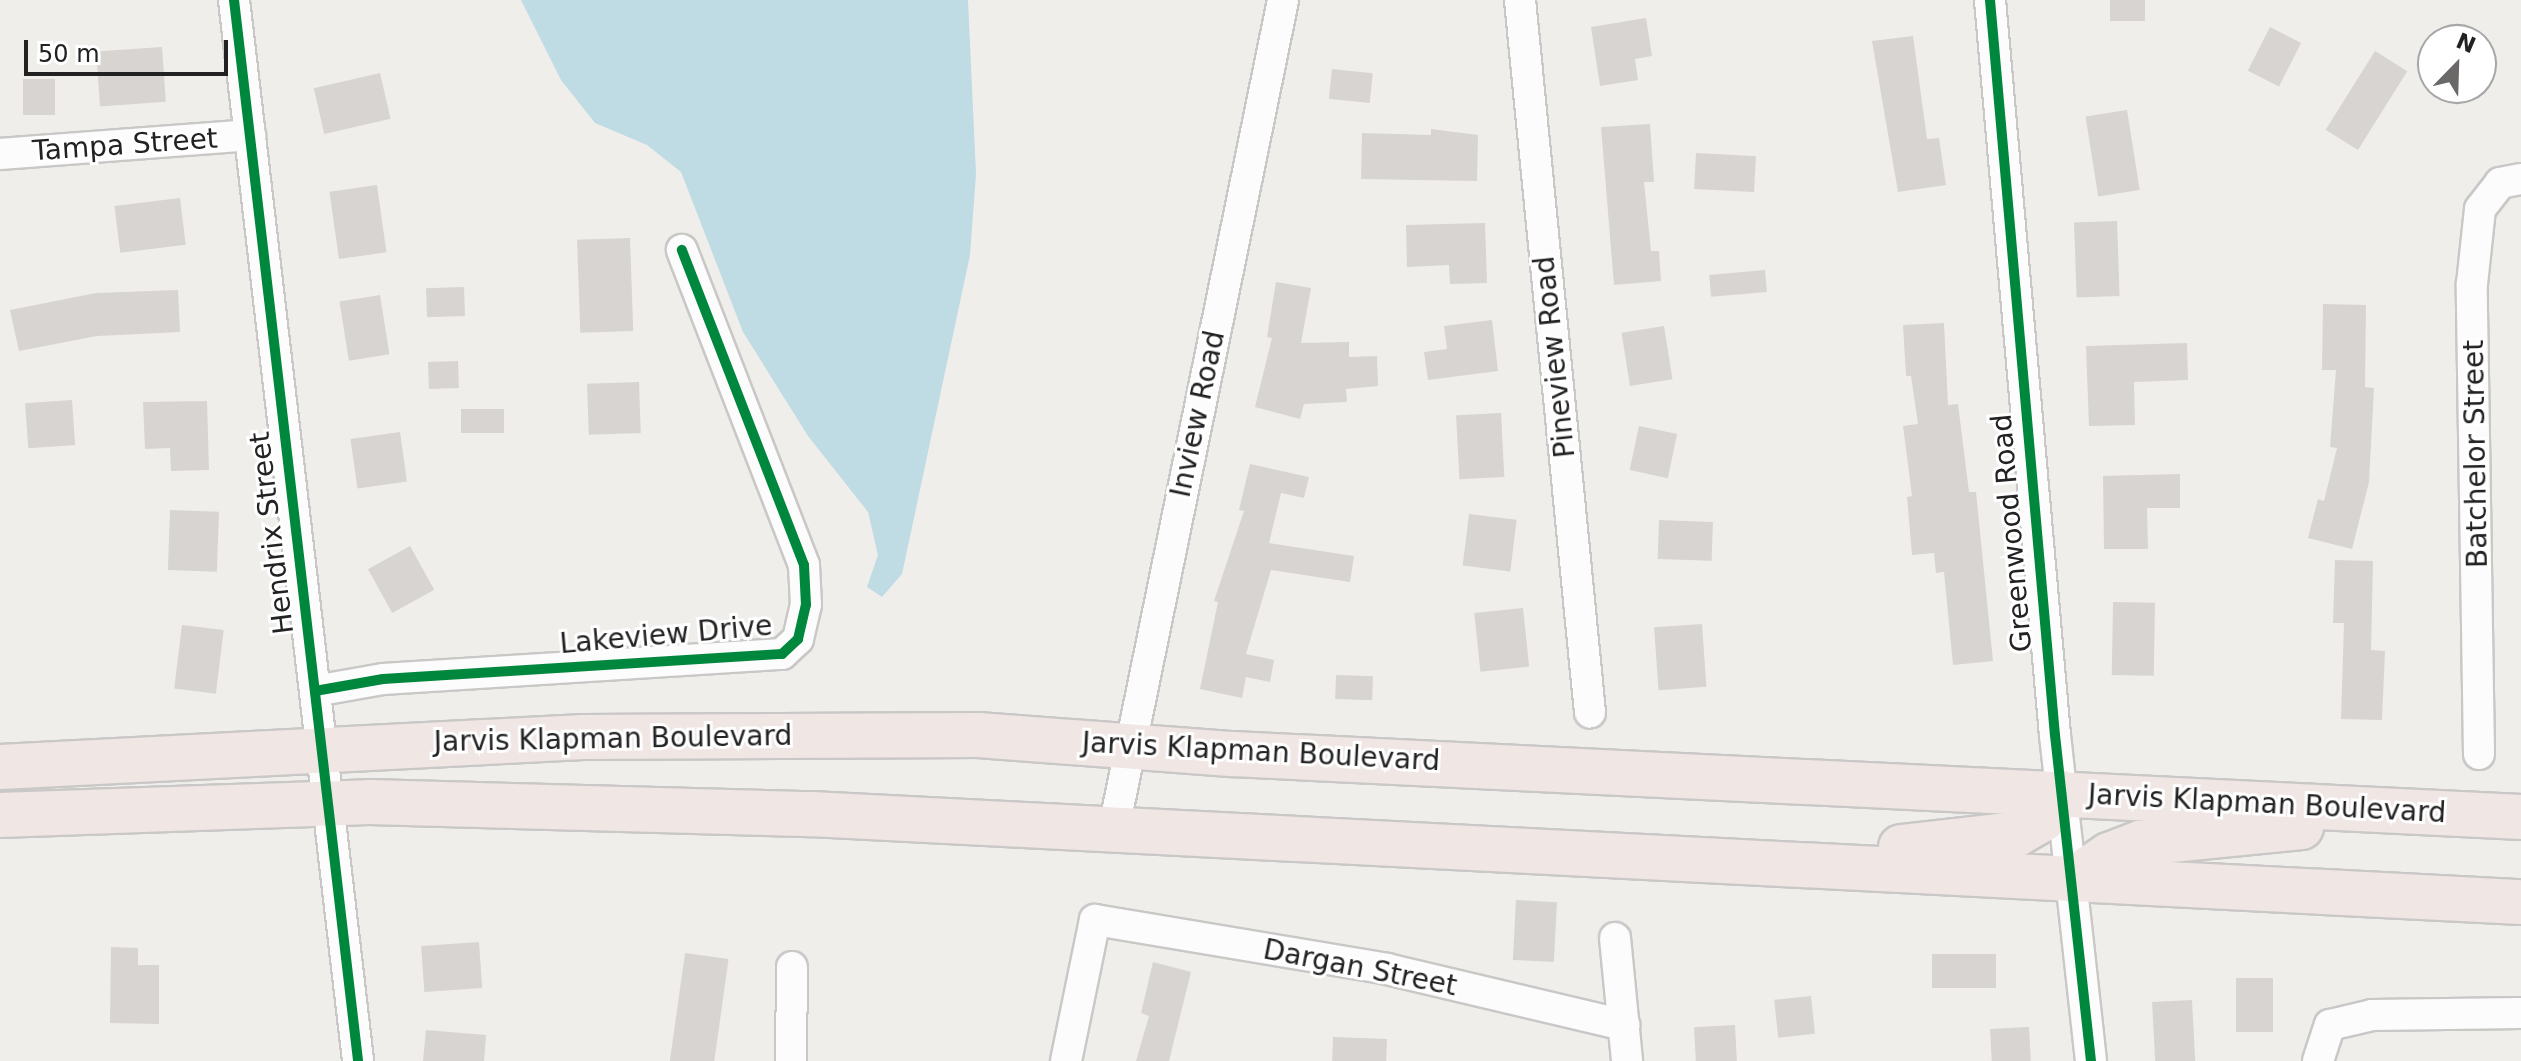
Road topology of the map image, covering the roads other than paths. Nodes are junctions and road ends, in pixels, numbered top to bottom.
1 (234, 0) edge
2 (1283, 0) edge
3 (1520, 0) edge
4 (1990, 0) edge
5 (250, 135) junction
6 (0, 154) edge
7 (2521, 179) edge
8 (682, 250) dead end
9 (315, 691) junction
10 (1590, 713) dead end
11 (1130, 748) junction
12 (321, 749) junction
13 (2479, 754) dead end
14 (0, 767) edge
15 (2061, 792) junction
16 (328, 803) junction
17 (0, 815) edge
18 (2447, 815) junction
19 (2521, 817) edge
20 (1114, 828) junction
21 (1719, 861) junction
22 (2072, 880) junction
23 (2521, 902) edge
24 (1615, 938) dead end
25 (792, 967) dead end
26 (2521, 1013) edge
27 (1624, 1025) junction
28 (358, 1061) edge
29 (791, 1061) edge
30 (1066, 1061) edge
31 (1627, 1061) edge
32 (2091, 1061) edge
33 (2318, 1061) edge

1 - 5 street, Hendrix Street
2 - 11 street, Inview Road
3 - 10 street, Pineview Road
4 - 15 street, Greenwood Road
5 - 6 street, Tampa Street
5 - 9 street, Hendrix Street
7 - 13 street, Batchelor Street
8 - 9 street, Lakeview Drive
9 - 12 street, Hendrix Street
11 - 12 highway, Jarvis Klapman Boulevard
11 - 15 highway, Jarvis Klapman Boulevard
11 - 20 street, Inview Road
12 - 14 highway, Jarvis Klapman Boulevard
12 - 16 street, Hendrix Street
15 - 18 highway, Jarvis Klapman Boulevard
15 - 21 highway
15 - 22 street, Greenwood Road
16 - 17 highway
16 - 20 highway
16 - 28 street, Hendrix Street
18 - 19 highway, Jarvis Klapman Boulevard
18 - 22 highway
20 - 21 highway
21 - 22 highway
22 - 23 highway
22 - 32 street, Greenwood Road
24 - 27 street
25 - 29 street
26 - 33 street
27 - 30 street, Dargan Street
27 - 31 street

